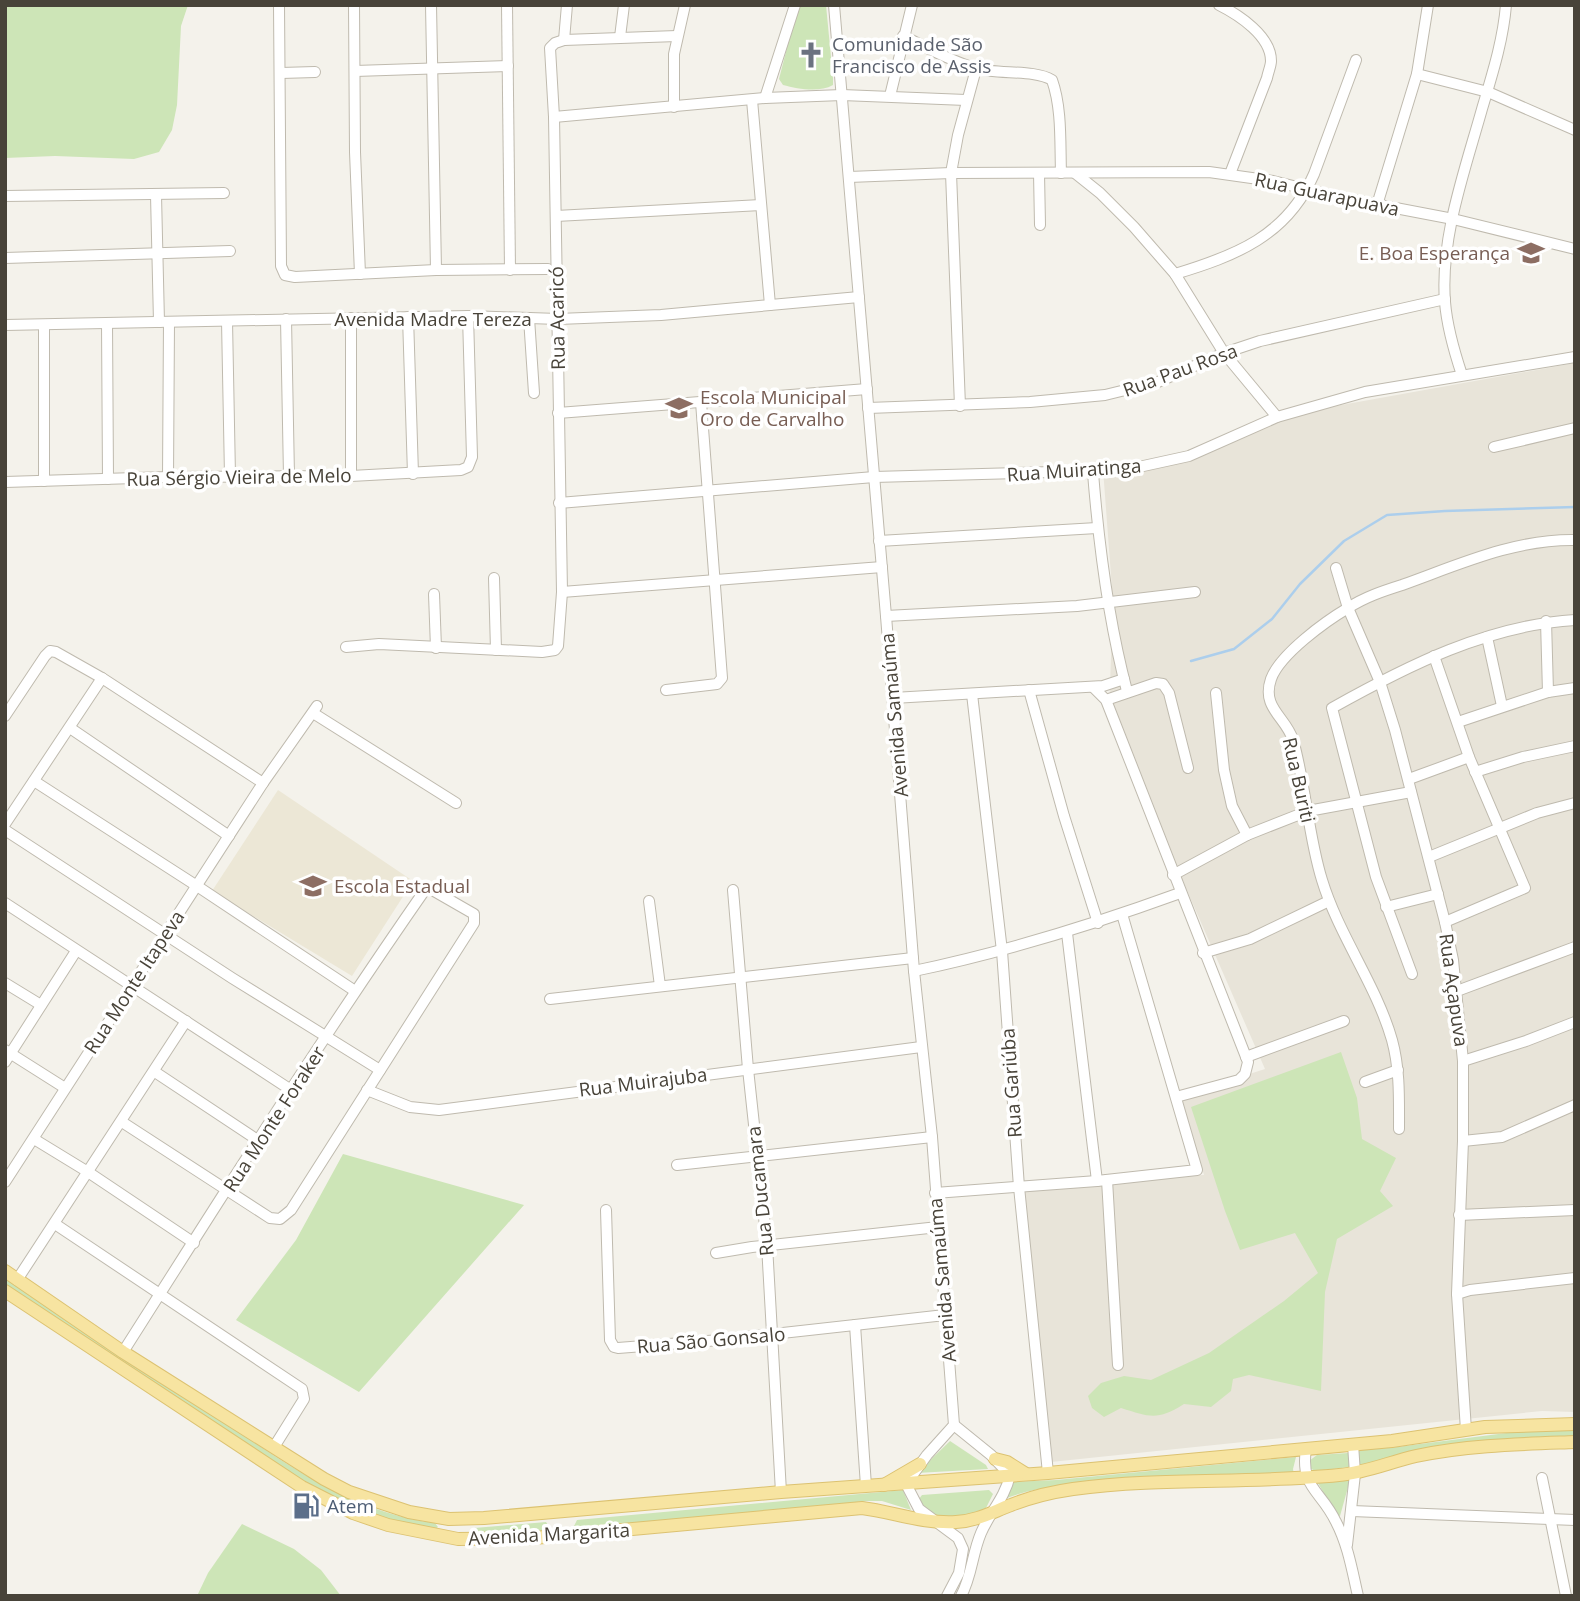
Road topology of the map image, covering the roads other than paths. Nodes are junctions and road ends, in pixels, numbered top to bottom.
1 (279, 5) edge
2 (354, 5) edge
3 (430, 5) edge
4 (507, 5) edge
5 (567, 5) edge
6 (624, 5) edge
7 (685, 5) edge
8 (795, 5) edge
9 (834, 5) edge
10 (912, 5) edge
11 (1219, 5) edge
12 (1428, 5) edge
13 (1506, 5) edge
14 (677, 36) junction
15 (903, 36) junction
16 (620, 37) junction
17 (565, 40) junction
18 (1356, 60) dead end
19 (508, 66) junction
20 (432, 69) junction
21 (976, 69) junction
22 (355, 71) junction
23 (281, 72) junction
24 (315, 72) dead end
25 (1417, 74) junction
26 (1488, 92) junction
27 (842, 95) junction
28 (890, 96) junction
29 (765, 98) junction
30 (752, 100) junction
31 (966, 100) junction
32 (674, 107) junction
33 (554, 117) junction
34 (1575, 130) edge
35 (951, 173) junction
36 (1039, 173) junction
37 (1060, 173) junction
38 (1075, 173) junction
39 (1230, 174) junction
40 (849, 177) junction
41 (1307, 189) junction
42 (224, 193) dead end
43 (156, 195) junction
44 (5, 196) edge
45 (761, 205) junction
46 (1377, 205) junction
47 (556, 216) junction
48 (1453, 219) junction
49 (1040, 225) dead end
50 (1575, 249) edge
51 (230, 251) dead end
52 (156, 253) junction
53 (5, 258) edge
54 (548, 269) dead end
55 (436, 270) junction
56 (510, 270) junction
57 (359, 274) junction
58 (1175, 274) junction
59 (859, 297) junction
60 (1445, 299) junction
61 (770, 304) junction
62 (468, 316) junction
63 (408, 317) junction
64 (351, 318) junction
65 (530, 318) junction
66 (286, 319) junction
67 (558, 319) junction
68 (227, 321) junction
69 (164, 322) junction
70 (107, 323) junction
71 (5, 325) edge
72 (44, 325) junction
73 (1224, 353) junction
74 (1575, 357) edge
75 (1462, 375) junction
76 (867, 389) junction
77 (534, 393) dead end
78 (701, 402) junction
79 (960, 406) junction
80 (868, 408) junction
81 (558, 413) junction
82 (1277, 417) junction
83 (1575, 428) edge
84 (1494, 447) dead end
85 (1093, 473) junction
86 (413, 474) junction
87 (230, 476) junction
88 (289, 476) junction
89 (351, 476) junction
90 (168, 477) junction
91 (874, 477) junction
92 (108, 479) junction
93 (44, 481) junction
94 (5, 482) edge
95 (708, 491) junction
96 (559, 503) junction
97 (1097, 528) junction
98 (1575, 540) edge
99 (879, 541) junction
100 (882, 568) junction
101 (1336, 568) dead end
102 (494, 578) dead end
103 (714, 580) junction
104 (562, 592) junction
105 (1195, 592) dead end
106 (434, 594) dead end
107 (1108, 602) junction
108 (1348, 608) junction
109 (887, 616) junction
110 (1575, 620) edge
111 (1546, 621) junction
112 (1487, 637) junction
113 (346, 647) dead end
114 (436, 648) junction
115 (496, 650) junction
116 (1434, 656) junction
117 (102, 678) junction
118 (1124, 680) junction
119 (1380, 682) junction
120 (1093, 687) junction
121 (1575, 688) edge
122 (666, 690) dead end
123 (1029, 690) junction
124 (1127, 691) junction
125 (1548, 692) junction
126 (1216, 693) dead end
127 (972, 694) junction
128 (892, 698) junction
129 (1105, 700) junction
130 (1502, 706) junction
131 (5, 716) edge
132 (1458, 722) junction
133 (70, 728) junction
134 (1575, 746) edge
135 (1469, 757) junction
136 (1188, 768) dead end
137 (1475, 772) junction
138 (1409, 779) junction
139 (34, 781) junction
140 (263, 783) junction
141 (1411, 792) junction
142 (1357, 802) junction
143 (456, 803) dead end
144 (1575, 803) edge
145 (1308, 811) junction
146 (5, 824) edge
147 (5, 830) edge
148 (1499, 830) junction
149 (1247, 835) junction
150 (229, 836) junction
151 (1429, 857) junction
152 (1173, 875) junction
153 (197, 886) junction
154 (733, 890) dead end
155 (1180, 893) junction
156 (1438, 894) junction
157 (649, 901) dead end
158 (1329, 901) junction
159 (5, 903) edge
160 (1386, 907) junction
161 (1122, 914) junction
162 (1445, 922) junction
163 (1098, 923) junction
164 (1067, 933) junction
165 (165, 934) junction
166 (1575, 947) edge
167 (76, 951) junction
168 (1002, 951) junction
169 (1203, 953) junction
170 (913, 958) junction
171 (914, 971) junction
172 (1412, 974) dead end
173 (740, 979) junction
174 (5, 983) edge
175 (132, 986) junction
176 (660, 986) junction
177 (355, 991) junction
178 (1457, 991) junction
179 (550, 999) dead end
180 (41, 1005) junction
181 (186, 1021) junction
182 (1344, 1021) dead end
183 (1575, 1022) edge
184 (326, 1038) junction
185 (921, 1047) junction
186 (7, 1055) edge
187 (1246, 1057) junction
188 (1464, 1060) junction
189 (748, 1069) junction
190 (380, 1070) junction
191 (1398, 1070) junction
192 (155, 1072) junction
193 (1365, 1082) dead end
194 (65, 1088) junction
195 (291, 1090) junction
196 (367, 1090) junction
197 (1176, 1097) junction
198 (1575, 1105) edge
199 (122, 1122) junction
200 (1399, 1129) dead end
201 (932, 1137) junction
202 (34, 1139) junction
203 (1463, 1141) junction
204 (259, 1142) junction
205 (757, 1156) junction
206 (677, 1165) dead end
207 (88, 1172) junction
208 (1102, 1181) junction
209 (5, 1182) edge
210 (1019, 1187) junction
211 (227, 1191) junction
212 (935, 1194) junction
213 (606, 1210) dead end
214 (1575, 1210) edge
215 (1459, 1214) junction
216 (55, 1224) junction
217 (938, 1227) junction
218 (194, 1244) junction
219 (767, 1245) junction
220 (716, 1253) dead end
221 (5, 1271) edge
222 (1575, 1278) edge
223 (18, 1280) junction
224 (5, 1291) edge
225 (160, 1294) junction
226 (1457, 1294) junction
227 (945, 1315) junction
228 (855, 1325) junction
229 (771, 1335) junction
230 (123, 1352) junction
231 (1118, 1366) dead end
232 (1575, 1424) edge
233 (954, 1425) junction
234 (1466, 1430) junction
235 (1575, 1442) edge
236 (1353, 1444) junction
237 (274, 1447) junction
238 (1306, 1448) junction
239 (995, 1459) junction
240 (920, 1464) junction
241 (1048, 1473) junction
242 (1026, 1474) junction
243 (1355, 1474) junction
244 (1010, 1475) junction
245 (1306, 1478) junction
246 (1542, 1478) dead end
247 (906, 1484) junction
248 (884, 1485) junction
249 (866, 1486) junction
250 (781, 1492) junction
251 (1352, 1511) junction
252 (562, 1512) junction
253 (990, 1515) junction
254 (449, 1519) junction
255 (1550, 1520) junction
256 (1575, 1520) edge
257 (936, 1522) junction
258 (564, 1535) junction
259 (448, 1538) junction
260 (1347, 1547) junction
261 (962, 1580) junction
262 (947, 1596) edge
263 (961, 1596) edge
264 (1358, 1596) edge
265 (1566, 1596) edge

1 - 23 street
2 - 22 street
3 - 20 street
4 - 19 street
5 - 17 street
6 - 16 street
7 - 14 street
8 - 29 street
9 - 27 street, Avenida Samaúma
10 - 15 street
11 - 39 street
12 - 25 street
13 - 26 street
14 - 16 street
14 - 32 street
15 - 21 street
15 - 28 street
16 - 17 street
17 - 33 street, Rua Acaricó
18 - 41 street
19 - 20 street
19 - 56 street
20 - 22 street
20 - 55 street
21 - 31 street
21 - 37 street
22 - 57 street
23 - 24 street
23 - 57 street
25 - 26 street
25 - 46 street
26 - 34 street
26 - 48 street
27 - 28 street
27 - 29 street
27 - 40 street, Avenida Samaúma
28 - 31 street
29 - 30 street
30 - 32 street
30 - 45 street
31 - 35 street
32 - 33 street
33 - 47 street, Rua Acaricó
35 - 36 street, Rua Guarapuava
35 - 40 street, Rua Guarapuava
35 - 79 street
36 - 37 street, Rua Guarapuava
36 - 49 street
37 - 38 street, Rua Guarapuava
38 - 39 street, Rua Guarapuava
38 - 58 street
39 - 41 street, Rua Guarapuava
40 - 59 street, Avenida Samaúma
41 - 46 street, Rua Guarapuava
41 - 58 street
42 - 43 street
43 - 44 street
43 - 52 street
45 - 47 street
45 - 61 street
46 - 48 street, Rua Guarapuava
47 - 67 street, Rua Acaricó
48 - 50 street, Rua Guarapuava
48 - 60 street
51 - 52 street
52 - 53 street
52 - 69 street
54 - 56 street
55 - 56 street
55 - 57 street
58 - 73 street
59 - 61 street, Avenida Madre Tereza
59 - 76 street, Avenida Samaúma
60 - 73 street, Rua Pau Rosa
60 - 75 street
61 - 67 street, Avenida Madre Tereza
62 - 63 street, Avenida Madre Tereza
62 - 65 street, Avenida Madre Tereza
62 - 86 street, Rua Sérgio Vieira de Melo
63 - 64 street, Avenida Madre Tereza
63 - 86 street
64 - 66 street, Avenida Madre Tereza
64 - 89 street
65 - 67 street, Avenida Madre Tereza
65 - 77 street
66 - 68 street, Avenida Madre Tereza
66 - 88 street
67 - 81 street, Rua Acaricó
68 - 69 street, Avenida Madre Tereza
68 - 87 street
69 - 70 street, Avenida Madre Tereza
69 - 90 street
70 - 72 street, Avenida Madre Tereza
70 - 92 street
71 - 72 street, Avenida Madre Tereza
72 - 93 street
73 - 79 street, Rua Pau Rosa
73 - 82 street
74 - 75 street, Rua Muiratinga
75 - 82 street, Rua Muiratinga
76 - 78 street
76 - 80 street, Avenida Samaúma
78 - 81 street
78 - 95 street
79 - 80 street, Rua Pau Rosa
80 - 91 street, Avenida Samaúma
81 - 96 street, Rua Acaricó
82 - 85 street, Rua Muiratinga
83 - 84 street
85 - 91 street, Rua Muiratinga
85 - 97 street
86 - 89 street, Rua Sérgio Vieira de Melo
87 - 88 street, Rua Sérgio Vieira de Melo
87 - 90 street, Rua Sérgio Vieira de Melo
88 - 89 street, Rua Sérgio Vieira de Melo
90 - 92 street, Rua Sérgio Vieira de Melo
91 - 95 street, Rua Muiratinga
91 - 99 street, Avenida Samaúma
92 - 93 street, Rua Sérgio Vieira de Melo
93 - 94 street, Rua Sérgio Vieira de Melo
95 - 96 street, Rua Muiratinga
95 - 103 street
96 - 104 street, Rua Acaricó
97 - 99 street
97 - 107 street
98 - 108 street, Rua Buriti
99 - 100 street, Avenida Samaúma
100 - 103 street
100 - 109 street, Avenida Samaúma
101 - 108 street, Rua Açapuva
102 - 115 street
103 - 104 street
103 - 122 street
104 - 115 street, Rua Acaricó
105 - 107 street
106 - 114 street
107 - 109 street
107 - 118 street
108 - 119 street, Rua Açapuva
108 - 145 street, Rua Buriti
109 - 128 street, Avenida Samaúma
110 - 111 street
111 - 112 street
111 - 125 street
112 - 116 street
112 - 130 street
113 - 114 street
114 - 115 street
116 - 119 street
116 - 132 street
117 - 131 street
117 - 133 street
117 - 140 street
118 - 120 street
118 - 124 street
119 - 138 street, Rua Açapuva
119 - 142 street
120 - 123 street
120 - 129 street
121 - 125 street
123 - 127 street
123 - 163 street
124 - 129 street
124 - 136 street
125 - 130 street
126 - 149 street
127 - 128 street
127 - 168 street, Rua Gariúba
128 - 170 street, Avenida Samaúma
129 - 152 street
130 - 132 street
132 - 135 street
133 - 139 street
133 - 150 street
134 - 137 street
135 - 137 street
135 - 138 street
137 - 148 street
138 - 141 street, Rua Açapuva
139 - 146 street
139 - 153 street
140 - 143 street, Rua Monte Itapeva
140 - 150 street, Rua Monte Itapeva
141 - 142 street
141 - 151 street, Rua Açapuva
142 - 145 street
142 - 160 street
144 - 148 street
145 - 149 street
145 - 158 street, Rua Buriti
147 - 165 street
148 - 151 street
148 - 162 street
149 - 152 street
150 - 153 street, Rua Monte Itapeva
151 - 156 street, Rua Açapuva
152 - 155 street
153 - 165 street, Rua Monte Itapeva
153 - 177 street
154 - 173 street, Rua Ducamara
155 - 161 street
155 - 169 street
156 - 160 street
156 - 162 street, Rua Açapuva
157 - 176 street
158 - 169 street
158 - 191 street, Rua Buriti
159 - 167 street
160 - 172 street
161 - 163 street
161 - 197 street
162 - 178 street, Rua Açapuva
163 - 164 street
164 - 168 street
164 - 208 street
165 - 175 street, Rua Monte Itapeva
165 - 184 street
166 - 178 street
167 - 175 street
167 - 180 street
168 - 171 street
168 - 210 street, Rua Gariúba
169 - 187 street
170 - 171 street, Avenida Samaúma
170 - 173 street
171 - 185 street, Avenida Samaúma
173 - 176 street
173 - 189 street, Rua Ducamara
174 - 180 street
175 - 181 street
175 - 194 street, Rua Monte Itapeva
176 - 179 street
177 - 184 street, Rua Monte Foraker
177 - 190 street, Rua Monte Foraker
178 - 188 street, Rua Açapuva
180 - 186 street
181 - 192 street
181 - 195 street
182 - 187 street
183 - 188 street
184 - 190 street
184 - 195 street, Rua Monte Foraker
185 - 189 street, Rua Muirajuba
185 - 201 street, Avenida Samaúma
186 - 194 street
187 - 197 street
188 - 203 street, Rua Açapuva
189 - 196 street, Rua Muirajuba
189 - 205 street, Rua Ducamara
190 - 196 street
191 - 193 street
191 - 200 street, Rua Buriti
192 - 199 street
192 - 204 street
194 - 202 street, Rua Monte Itapeva
195 - 204 street, Rua Monte Foraker
196 - 211 street
197 - 208 street
198 - 203 street
199 - 207 street
199 - 211 street
201 - 205 street
201 - 212 street, Avenida Samaúma
202 - 207 street
202 - 209 street, Rua Monte Itapeva
203 - 215 street, Rua Açapuva
204 - 211 street, Rua Monte Foraker
205 - 206 street
205 - 219 street, Rua Ducamara
207 - 216 street
207 - 218 street
208 - 210 street
208 - 231 street
210 - 212 street
210 - 241 street, Rua Gariúba
211 - 218 street, Rua Monte Foraker
212 - 217 street, Avenida Samaúma
213 - 229 street, Rua São Gonsalo
214 - 215 street
215 - 226 street, Rua Açapuva
216 - 223 street
216 - 225 street
217 - 219 street
217 - 227 street, Avenida Samaúma
218 - 225 street, Rua Monte Foraker
219 - 220 street
219 - 229 street, Rua Ducamara
221 - 223 main road, Avenida Margarita
222 - 226 street
223 - 230 main road, Avenida Margarita
224 - 259 main road, Avenida Margarita
225 - 230 street, Rua Monte Foraker
225 - 237 street
226 - 234 street, Rua Açapuva
227 - 228 street, Rua São Gonsalo
227 - 233 street, Avenida Samaúma
228 - 229 street, Rua São Gonsalo
228 - 249 street
229 - 250 street, Rua Ducamara
230 - 237 main road, Avenida Margarita
232 - 234 main road, Avenida Margarita
233 - 239 street
233 - 240 street
234 - 236 main road, Avenida Margarita
235 - 243 main road, Avenida Margarita
236 - 238 main road, Avenida Margarita
236 - 243 street
237 - 254 main road, Avenida Margarita
238 - 241 main road, Avenida Margarita
238 - 245 street
239 - 242 main road
239 - 244 street
240 - 247 street
240 - 248 main road
241 - 242 main road, Avenida Margarita
242 - 244 main road, Avenida Margarita
243 - 245 main road, Avenida Margarita
243 - 251 street
244 - 247 main road, Avenida Margarita
244 - 253 street
245 - 253 main road, Avenida Margarita
245 - 260 street
246 - 255 street
247 - 248 main road, Avenida Margarita
247 - 257 street
248 - 249 main road, Avenida Margarita
249 - 250 main road, Avenida Margarita
250 - 252 main road, Avenida Margarita
251 - 255 street
251 - 260 street
252 - 254 main road, Avenida Margarita
252 - 258 main road
253 - 257 main road, Avenida Margarita
253 - 261 street
254 - 259 main road
255 - 256 street
255 - 265 street
257 - 258 main road, Avenida Margarita
257 - 261 street
258 - 259 main road, Avenida Margarita
260 - 264 street
261 - 262 street
261 - 263 street

